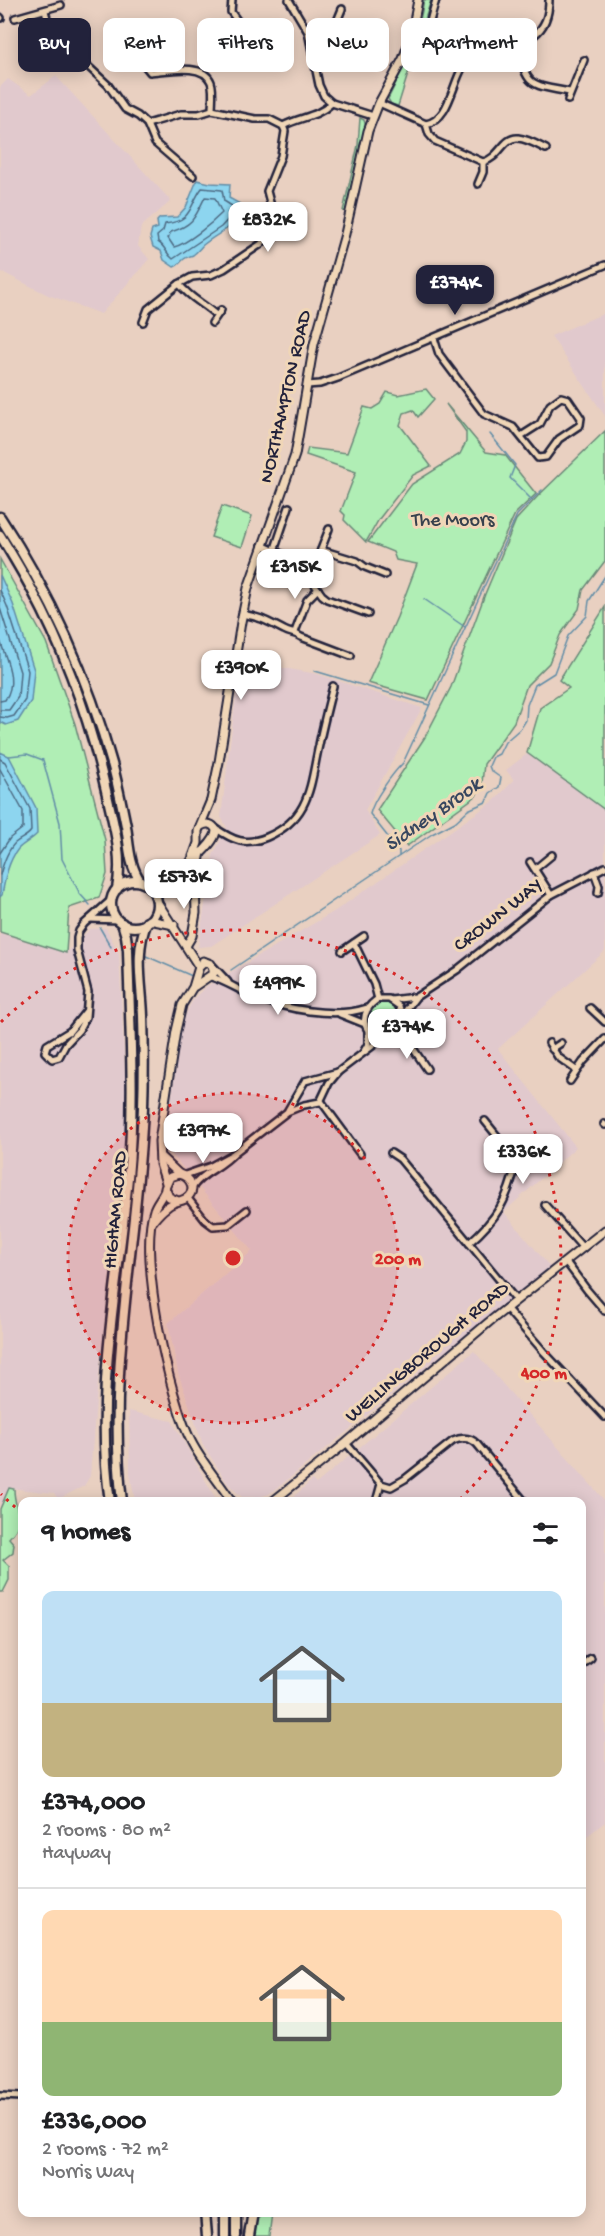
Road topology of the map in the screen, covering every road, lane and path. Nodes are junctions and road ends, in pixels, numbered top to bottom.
1 (232, 0) edge
2 (289, 0) edge
3 (418, 0) edge
4 (436, 0) edge
5 (549, 0) edge
6 (62, 5) dead end
7 (342, 9) dead end
8 (45, 11) junction
9 (15, 18) dead end
10 (235, 18) edge
11 (338, 18) edge
12 (431, 18) edge
13 (306, 29) edge
14 (537, 34) edge
15 (584, 60) dead end
16 (185, 71) edge
17 (150, 72) edge
18 (317, 72) edge
19 (462, 72) edge
20 (524, 72) edge
21 (150, 80) dead end
22 (570, 92) junction
23 (568, 100) dead end
24 (332, 103) junction
25 (379, 103) junction
26 (212, 110) junction
27 (373, 116) junction
28 (147, 124) junction
29 (426, 124) junction
30 (283, 126) junction
31 (546, 149) dead end
32 (483, 162) junction
33 (193, 176) dead end
34 (478, 184) dead end
35 (605, 265) edge
36 (179, 284) junction
37 (143, 322) dead end
38 (212, 323) dead end
39 (434, 338) junction
40 (307, 385) junction
41 (521, 436) junction
42 (289, 507) dead end
43 (0, 517) edge
44 (329, 529) dead end
45 (0, 535) edge
46 (262, 545) junction
47 (275, 550) junction
48 (321, 550) junction
49 (306, 571) junction
50 (385, 576) dead end
51 (265, 578) dead end
52 (318, 590) junction
53 (242, 614) junction
54 (368, 614) dead end
55 (295, 632) junction
56 (351, 656) dead end
57 (333, 686) dead end
58 (208, 807) junction
59 (201, 826) junction
60 (213, 826) junction
61 (199, 837) junction
62 (226, 837) junction
63 (212, 840) junction
64 (201, 852) junction
65 (552, 855) dead end
66 (191, 862) junction
67 (530, 862) dead end
68 (605, 867) edge
69 (535, 869) junction
70 (594, 872) junction
71 (168, 881) junction
72 (195, 882) junction
73 (144, 884) junction
74 (117, 889) junction
75 (598, 893) dead end
76 (551, 895) junction
77 (112, 899) junction
78 (156, 899) junction
79 (89, 919) junction
80 (148, 921) junction
81 (120, 922) junction
82 (174, 925) junction
83 (364, 936) dead end
84 (354, 943) junction
85 (186, 946) junction
86 (342, 951) dead end
87 (213, 966) junction
88 (201, 967) junction
89 (208, 977) junction
90 (229, 983) junction
91 (193, 987) junction
92 (416, 997) junction
93 (378, 999) junction
94 (391, 1000) junction
95 (367, 1008) junction
96 (590, 1008) dead end
97 (86, 1011) junction
98 (339, 1013) junction
99 (403, 1016) junction
100 (605, 1022) edge
101 (367, 1027) junction
102 (398, 1031) junction
103 (386, 1037) junction
104 (605, 1039) edge
105 (54, 1042) junction
106 (561, 1043) dead end
107 (62, 1050) junction
108 (364, 1052) junction
109 (427, 1069) dead end
110 (576, 1071) junction
111 (338, 1072) junction
112 (314, 1079) junction
113 (570, 1081) dead end
114 (300, 1090) junction
115 (325, 1090) junction
116 (321, 1101) junction
117 (309, 1103) junction
118 (287, 1112) junction
119 (485, 1121) dead end
120 (234, 1153) junction
121 (391, 1153) dead end
122 (360, 1154) dead end
123 (161, 1157) junction
124 (182, 1175) junction
125 (166, 1187) junction
126 (192, 1188) junction
127 (188, 1197) junction
128 (178, 1201) junction
129 (556, 1204) dead end
130 (545, 1205) dead end
131 (247, 1210) dead end
132 (549, 1210) junction
133 (153, 1221) junction
134 (605, 1230) edge
135 (469, 1243) junction
136 (583, 1248) junction
137 (566, 1262) junction
138 (516, 1300) junction
139 (506, 1308) junction
140 (605, 1311) edge
141 (605, 1417) edge
142 (346, 1443) junction
143 (381, 1484) junction
144 (109, 1497) edge
145 (122, 1497) edge
146 (230, 1497) edge
147 (278, 1497) edge
148 (377, 1497) edge
149 (521, 1497) edge
150 (591, 1658) dead end
151 (586, 1662) edge
152 (0, 2096) edge
153 (18, 2097) edge
154 (205, 2217) edge
155 (225, 2217) edge
156 (236, 2217) edge
157 (252, 2217) edge
158 (207, 2236) edge
159 (225, 2236) edge
160 (236, 2236) edge
161 (249, 2236) edge

1 - 10 street
2 - 13 street
3 - 25 main road, NORTHAMPTON ROAD
4 - 12 street
5 - 14 street
6 - 8 street
7 - 11 street
8 - 9 street
8 - 28 street
15 - 22 street
16 - 26 street
17 - 21 street
18 - 24 street
19 - 29 street
20 - 22 street
22 - 23 street
24 - 27 street
24 - 30 street
25 - 27 main road, NORTHAMPTON ROAD
25 - 29 street
26 - 28 street
26 - 30 street
27 - 40 main road, NORTHAMPTON ROAD
28 - 33 street
29 - 32 street
30 - 36 street
31 - 32 street
32 - 34 street
35 - 39 street
36 - 37 street
36 - 38 street
39 - 40 street
39 - 41 street
40 - 46 main road, NORTHAMPTON ROAD
41 - 41 street
42 - 47 street
43 - 73 highway
44 - 48 street
45 - 74 highway
46 - 47 street
46 - 53 main road, NORTHAMPTON ROAD
47 - 49 street
47 - 51 street
48 - 49 street
48 - 50 street
49 - 52 street
52 - 54 street
52 - 55 street
53 - 55 street
53 - 58 main road, NORTHAMPTON ROAD
55 - 56 street
57 - 62 street
58 - 59 main road, NORTHAMPTON ROAD
58 - 60 main road, NORTHAMPTON ROAD
59 - 60 main road
59 - 61 main road
60 - 62 street
60 - 63 main road
61 - 63 main road
61 - 66 main road
62 - 63 street
63 - 64 main road
64 - 66 main road
64 - 72 main road
65 - 69 street
66 - 71 main road
66 - 72 main road
67 - 69 street
68 - 70 street, CROWN WAY
69 - 76 street
70 - 75 street
70 - 76 street, CROWN WAY
71 - 73 main road
71 - 78 main road
72 - 85 main road
73 - 74 highway
73 - 78 highway
74 - 77 highway
76 - 92 street, CROWN WAY
77 - 79 street
77 - 81 highway
78 - 80 highway
78 - 82 main road
79 - 81 street
79 - 97 street
80 - 81 highway
80 - 82 main road
80 - 145 highway, HIGHAM ROAD
81 - 144 highway
82 - 85 main road
83 - 84 street
84 - 86 street
84 - 93 street
85 - 88 main road
87 - 88 main road
87 - 89 main road
87 - 90 street
88 - 89 main road
88 - 91 main road
89 - 90 street
89 - 91 main road
90 - 98 street
91 - 123 main road
92 - 94 street, CROWN WAY
92 - 99 street, CROWN WAY
93 - 94 street
93 - 95 street
94 - 99 street
95 - 98 street
95 - 101 street
96 - 100 street
97 - 105 street
97 - 107 street
98 - 101 street
99 - 102 street
101 - 103 street
101 - 108 street
102 - 103 street
102 - 109 street
103 - 108 street
104 - 110 street
105 - 107 street
105 - 107 street
106 - 110 street
108 - 111 street
110 - 113 street
111 - 112 street
111 - 115 street
112 - 114 street
112 - 115 street
114 - 117 street
114 - 118 street
115 - 116 street
116 - 117 street
116 - 122 street
117 - 118 street
118 - 120 street
119 - 135 street
120 - 124 street
120 - 126 street
121 - 135 street
123 - 124 main road
123 - 125 main road
124 - 125 main road
124 - 126 main road
125 - 128 main road
125 - 133 main road
126 - 127 main road
127 - 128 main road
127 - 131 street
128 - 133 main road
129 - 132 street
130 - 132 street
132 - 136 street
133 - 146 main road
134 - 136 main road, WELLINGBOROUGH ROAD
135 - 138 street
136 - 137 main road, WELLINGBOROUGH ROAD
137 - 138 main road, WELLINGBOROUGH ROAD
137 - 140 street
138 - 139 main road, WELLINGBOROUGH ROAD
139 - 141 street
139 - 142 main road, WELLINGBOROUGH ROAD
142 - 143 street
142 - 147 main road, WELLINGBOROUGH ROAD
143 - 148 street
143 - 149 street
150 - 151 street
152 - 153 street
154 - 158 highway
155 - 159 highway
156 - 160 highway
157 - 161 highway

